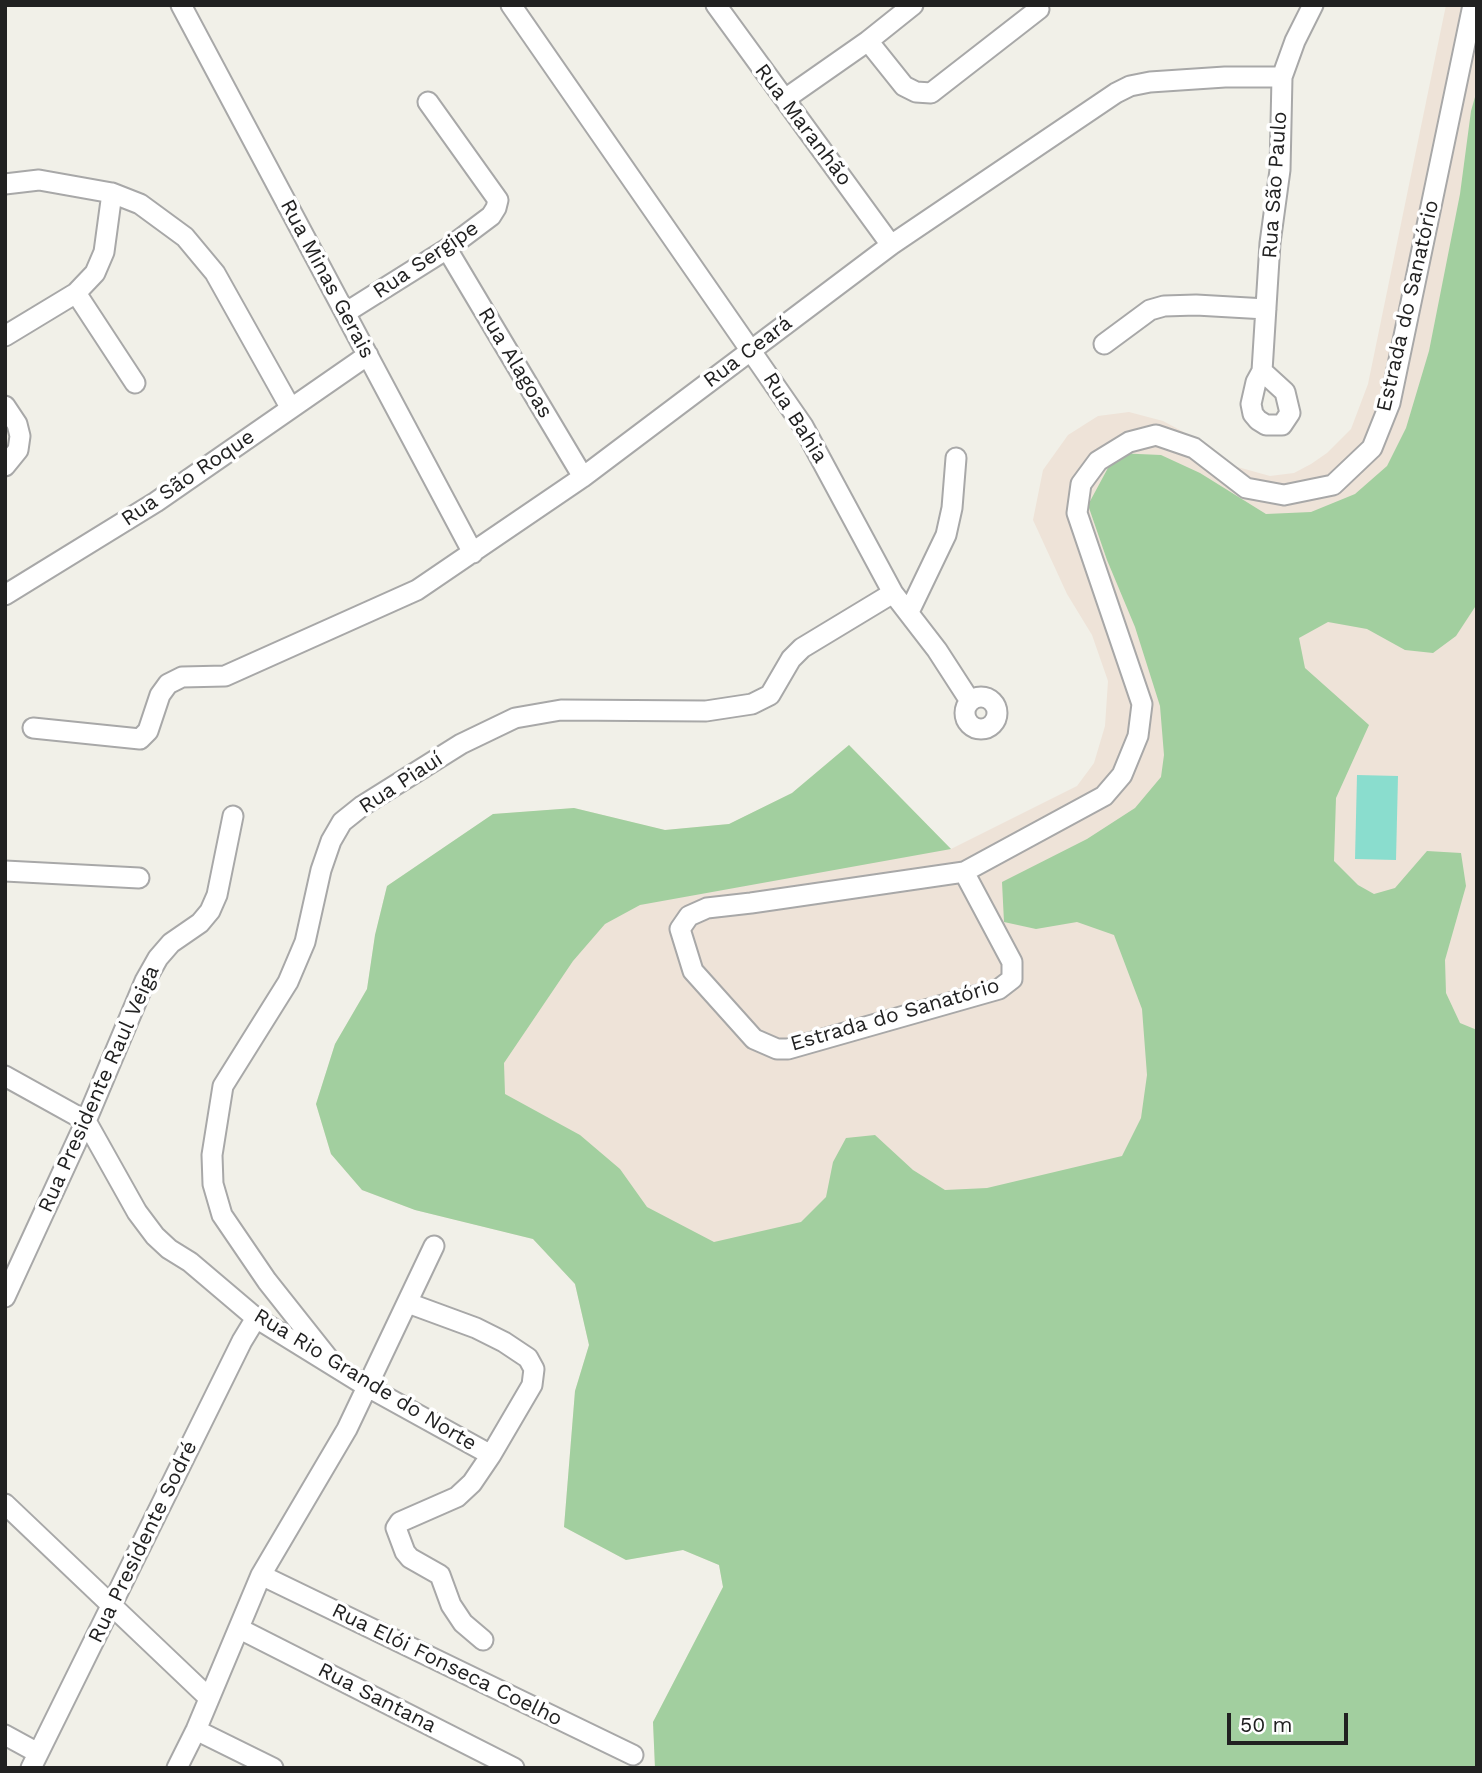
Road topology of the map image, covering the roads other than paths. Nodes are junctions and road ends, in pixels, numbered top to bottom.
1 (181, 5) edge
2 (511, 5) edge
3 (716, 5) edge
4 (913, 5) edge
5 (1313, 5) edge
6 (1473, 5) edge
7 (1039, 9) dead end
8 (868, 41) junction
9 (1282, 77) junction
10 (785, 99) junction
11 (428, 102) dead end
12 (5, 184) edge
13 (112, 193) junction
14 (891, 245) junction
15 (447, 249) junction
16 (76, 293) junction
17 (1266, 309) junction
18 (345, 313) junction
19 (5, 336) edge
20 (1104, 344) dead end
21 (751, 349) junction
22 (368, 355) junction
23 (1262, 371) dead end
24 (135, 383) dead end
25 (5, 406) edge
26 (290, 407) junction
27 (956, 458) dead end
28 (5, 466) edge
29 (583, 477) junction
30 (473, 553) junction
31 (893, 593) junction
32 (5, 595) edge
33 (909, 612) junction
34 (970, 701) dead end
35 (33, 728) dead end
36 (233, 816) dead end
37 (5, 871) edge
38 (964, 872) junction
39 (139, 878) dead end
40 (5, 1076) edge
41 (86, 1121) junction
42 (435, 1246) dead end
43 (5, 1297) edge
44 (408, 1303) junction
45 (256, 1318) junction
46 (332, 1363) junction
47 (366, 1386) junction
48 (491, 1455) junction
49 (5, 1504) edge
50 (261, 1575) junction
51 (111, 1607) junction
52 (240, 1629) junction
53 (483, 1640) dead end
54 (209, 1698) junction
55 (197, 1730) junction
56 (5, 1735) edge
57 (633, 1755) dead end
58 (34, 1760) edge
59 (177, 1768) edge
60 (273, 1768) edge
61 (514, 1768) edge

1 - 18 street, Rua Minas Gerais
2 - 21 street, Rua Bahia
3 - 10 street, Rua Maranhão
4 - 8 street
5 - 9 street, Rua São Paulo
6 - 38 street, Estrada do Sanatório
7 - 8 street
8 - 10 street
9 - 14 street, Rua Ceará
9 - 17 street, Rua São Paulo
10 - 14 street, Rua Maranhão
11 - 15 street, Rua Sergipe
12 - 13 street
13 - 16 street
13 - 26 street
14 - 21 street, Rua Ceará
15 - 18 street, Rua Sergipe
15 - 29 street, Rua Alagoas
16 - 19 street
16 - 24 street
17 - 20 street
17 - 23 street, Rua São Paulo
18 - 22 street, Rua Minas Gerais
21 - 29 street, Rua Ceará
21 - 31 street, Rua Bahia
22 - 26 street, Rua São Roque
22 - 30 street, Rua Minas Gerais
25 - 28 street
26 - 32 street, Rua São Roque
27 - 33 street
29 - 30 street, Rua Ceará
30 - 35 street, Rua Ceará
31 - 33 street, Rua Bahia
31 - 46 street, Rua Piauí
33 - 34 street, Rua Bahia
36 - 41 street, Rua Presidente Raul Veiga
37 - 39 street
38 - 38 street, Estrada do Sanatório
40 - 41 street
41 - 43 street, Rua Presidente Raul Veiga
41 - 45 street, Rua Rio Grande do Norte
42 - 44 street
44 - 47 street
44 - 48 street
45 - 46 street, Rua Rio Grande do Norte
45 - 51 street, Rua Presidente Sodré
46 - 47 street, Rua Rio Grande do Norte
47 - 48 street, Rua Rio Grande do Norte
47 - 50 street
48 - 53 street
49 - 51 street
50 - 52 street
50 - 57 street, Rua Elói Fonseca Coelho
51 - 54 street
51 - 58 street, Rua Presidente Sodré
52 - 54 street
52 - 61 street, Rua Santana
54 - 55 street
55 - 59 street
55 - 60 street
56 - 58 street

